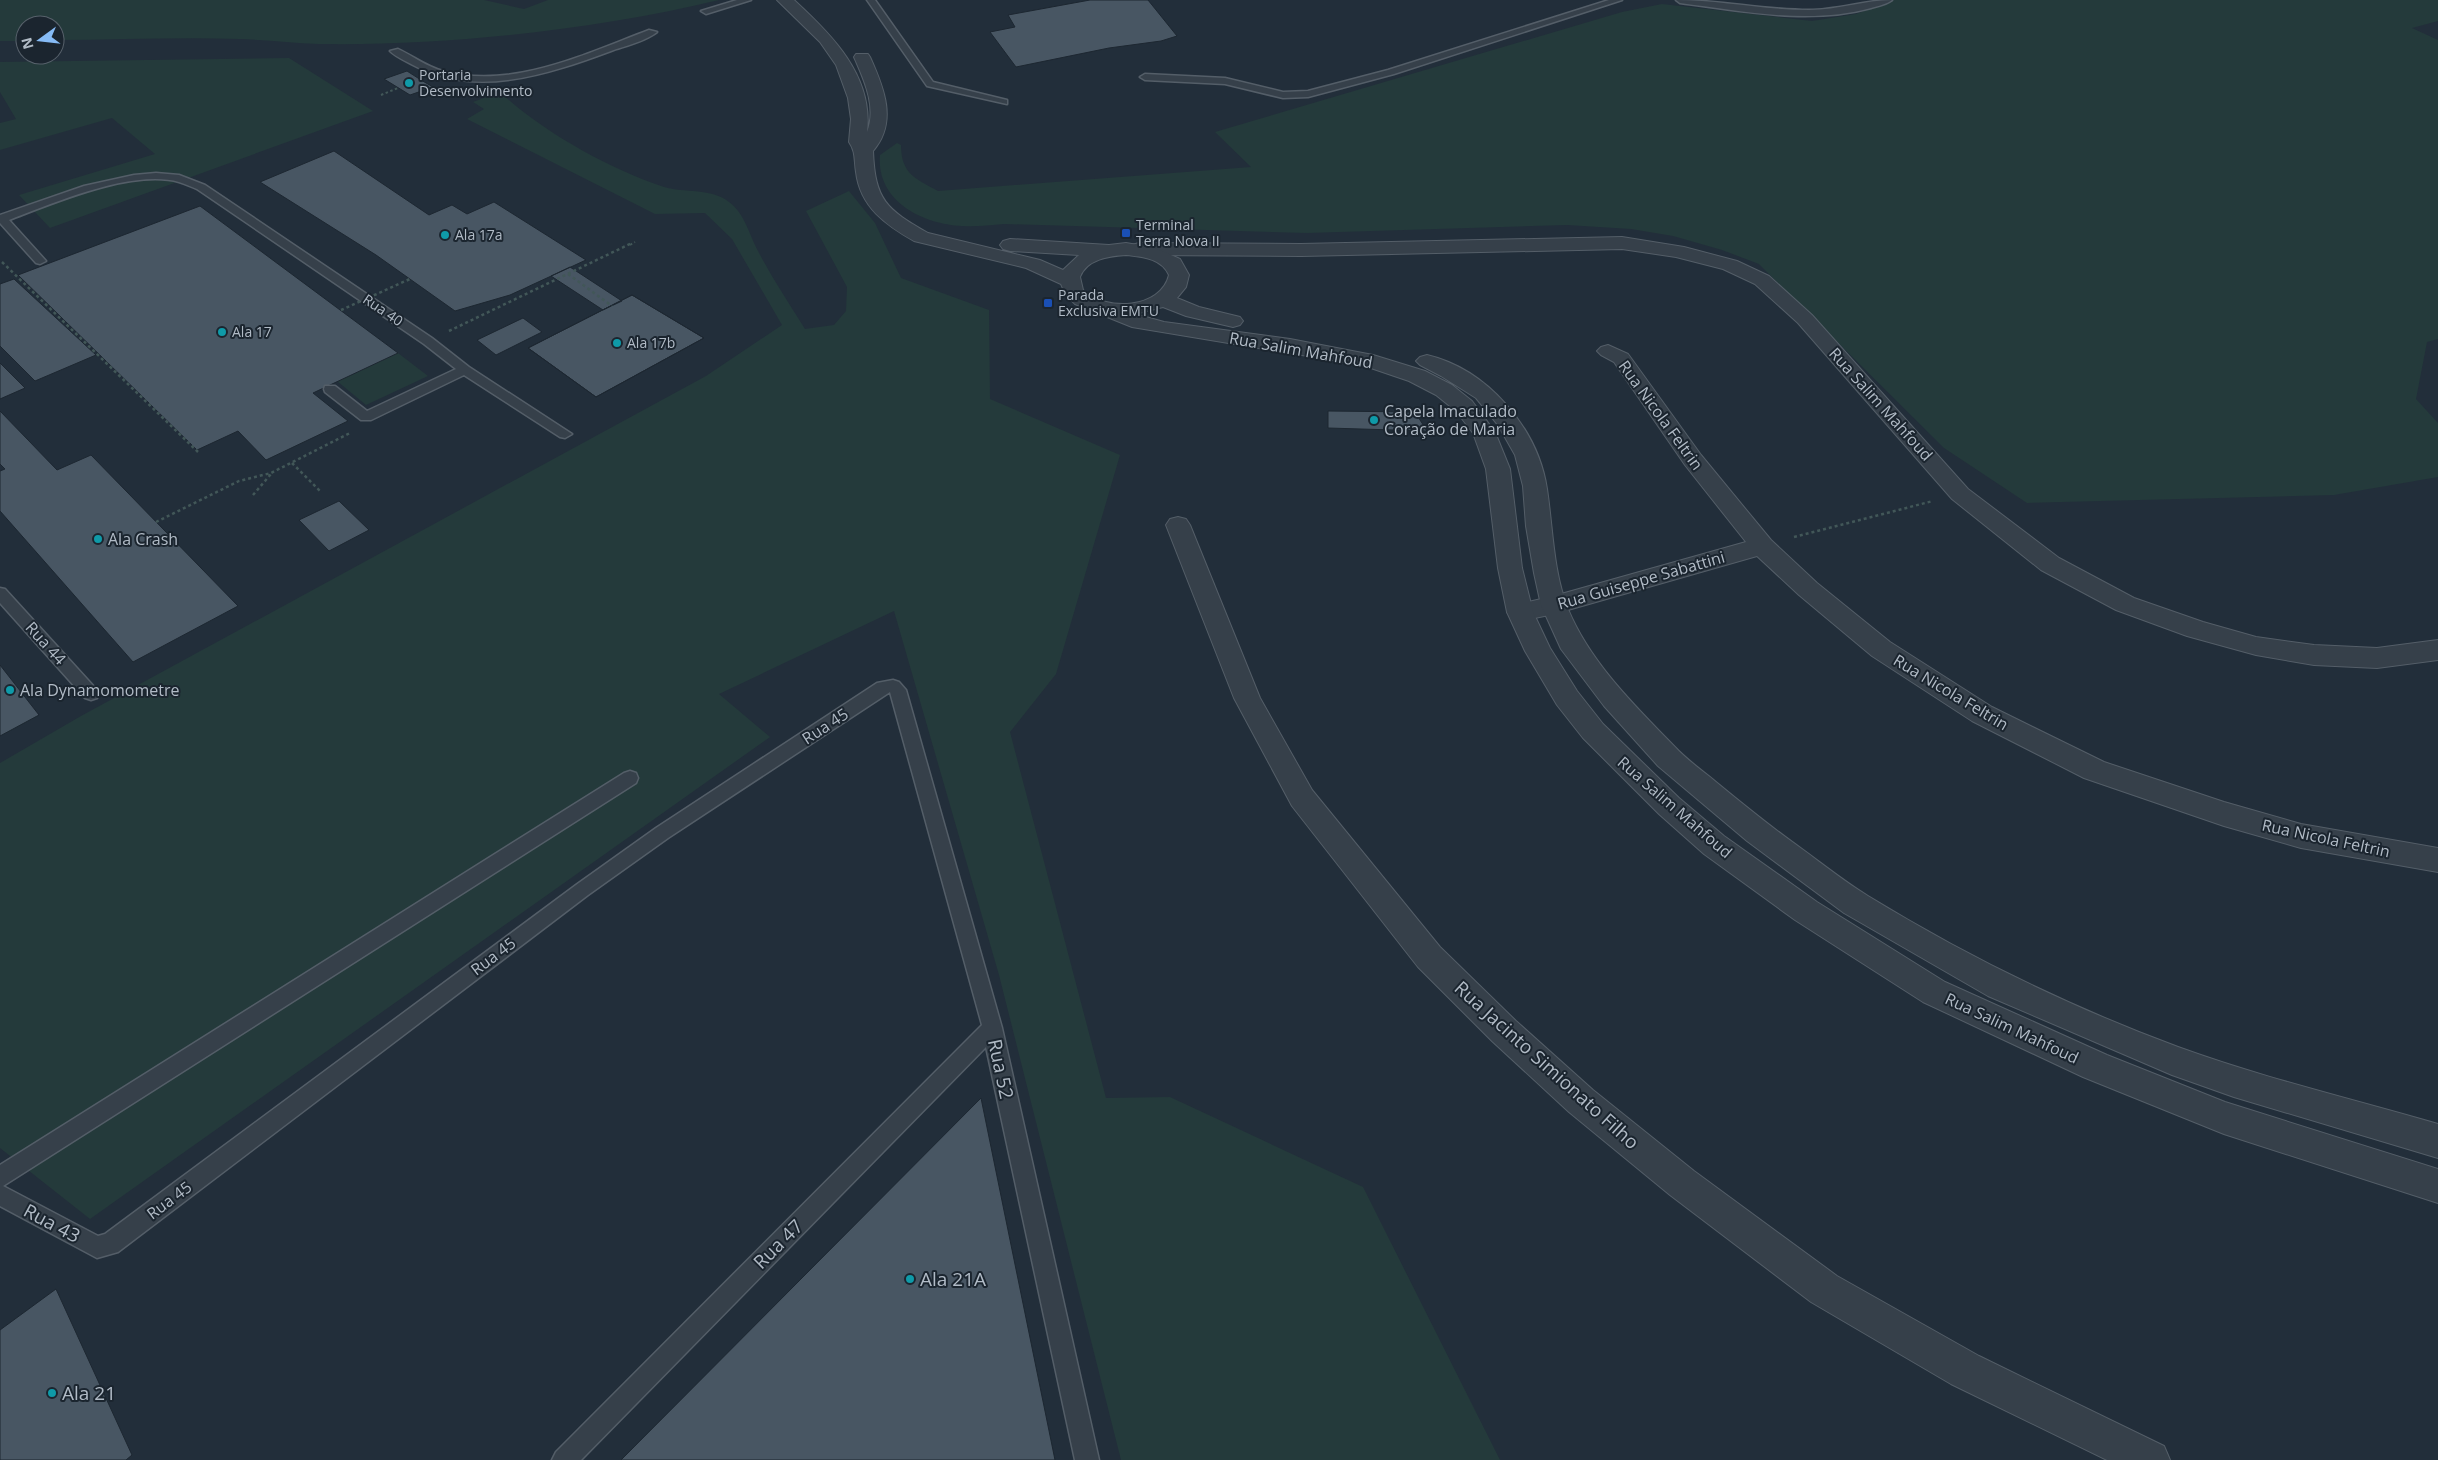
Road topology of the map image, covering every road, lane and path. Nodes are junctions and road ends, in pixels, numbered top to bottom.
1 (747, 0) edge
2 (786, 0) edge
3 (806, 0) edge
4 (872, 0) edge
5 (1618, 0) edge
6 (1680, 0) edge
7 (1888, 0) edge
8 (706, 11) dead end
9 (840, 31) dead end
10 (652, 32) dead end
11 (853, 45) dead end
12 (395, 51) dead end
13 (1145, 76) dead end
14 (398, 88) dead end
15 (381, 94) dead end
16 (1003, 102) dead end
17 (880, 120) junction
18 (860, 121) junction
19 (864, 150) junction
20 (3, 220) edge
21 (921, 237) junction
22 (635, 242) dead end
23 (1139, 249) junction
24 (1111, 250) junction
25 (1301, 250) junction
26 (40, 261) dead end
27 (2, 262) dead end
28 (1179, 272) junction
29 (568, 274) junction
30 (410, 279) dead end
31 (1070, 281) junction
32 (1165, 300) junction
33 (1092, 305) junction
34 (612, 306) dead end
35 (341, 310) dead end
36 (428, 341) junction
37 (1608, 351) dead end
38 (465, 370) junction
39 (330, 389) dead end
40 (355, 431) dead end
41 (565, 434) dead end
42 (198, 452) dead end
43 (292, 463) junction
44 (271, 473) junction
45 (322, 492) dead end
46 (1960, 494) junction
47 (253, 495) dead end
48 (156, 522) dead end
49 (1178, 525) dead end
50 (1762, 546) junction
51 (0, 593) edge
52 (1554, 605) junction
53 (1520, 612) junction
54 (2438, 650) edge
55 (893, 686) joint
56 (91, 694) dead end
57 (630, 778) dead end
58 (2438, 860) edge
59 (992, 1028) junction
60 (2438, 1141) edge
61 (0, 1177) edge
62 (2438, 1186) edge
63 (0, 1195) edge
64 (105, 1246) joint
65 (564, 1460) edge
66 (1087, 1460) edge
67 (2150, 1460) edge

1 - 8 lane
2 - 18 street
3 - 9 street
4 - 16 lane
5 - 13 lane
6 - 7 lane
10 - 12 lane
11 - 17 street
14 - 15 path
17 - 18 lane
17 - 19 street
18 - 19 street
19 - 21 street
20 - 26 lane
20 - 36 lane, Rua 40
21 - 24 street
21 - 31 street
22 - 29 path
23 - 24 street
23 - 25 street, Rua Salim Mahfoud
23 - 28 street
24 - 31 street
25 - 28 street, Rua Salim Mahfoud
25 - 46 street, Rua Salim Mahfoud
27 - 42 path
28 - 32 street
29 - 34 path
29 - 36 path
30 - 35 path, bridge
31 - 33 street
32 - 33 street
32 - 52 street, Rua Salim Mahfoud
33 - 53 street, Rua Salim Mahfoud
36 - 38 lane, Rua 40
37 - 50 street, Rua Nicola Feltrin
38 - 39 lane
38 - 41 lane, Rua 40
40 - 43 path
43 - 44 path
43 - 45 path
44 - 47 path
44 - 48 path
46 - 50 path
46 - 54 street, Rua Salim Mahfoud
49 - 67 street, Rua Jacinto Simionato Filho
50 - 52 street, Rua Guiseppe Sabattini
50 - 58 street, Rua Nicola Feltrin
51 - 56 lane, Rua 44
52 - 53 street, Rua Guiseppe Sabattini
52 - 60 street, Rua Salim Mahfoud
53 - 62 street, Rua Salim Mahfoud
55 - 59 lane, Rua 52
55 - 64 lane, Rua 45
57 - 61 lane
59 - 65 lane, Rua 47
59 - 66 lane, Rua 52
63 - 64 lane, Rua 43

